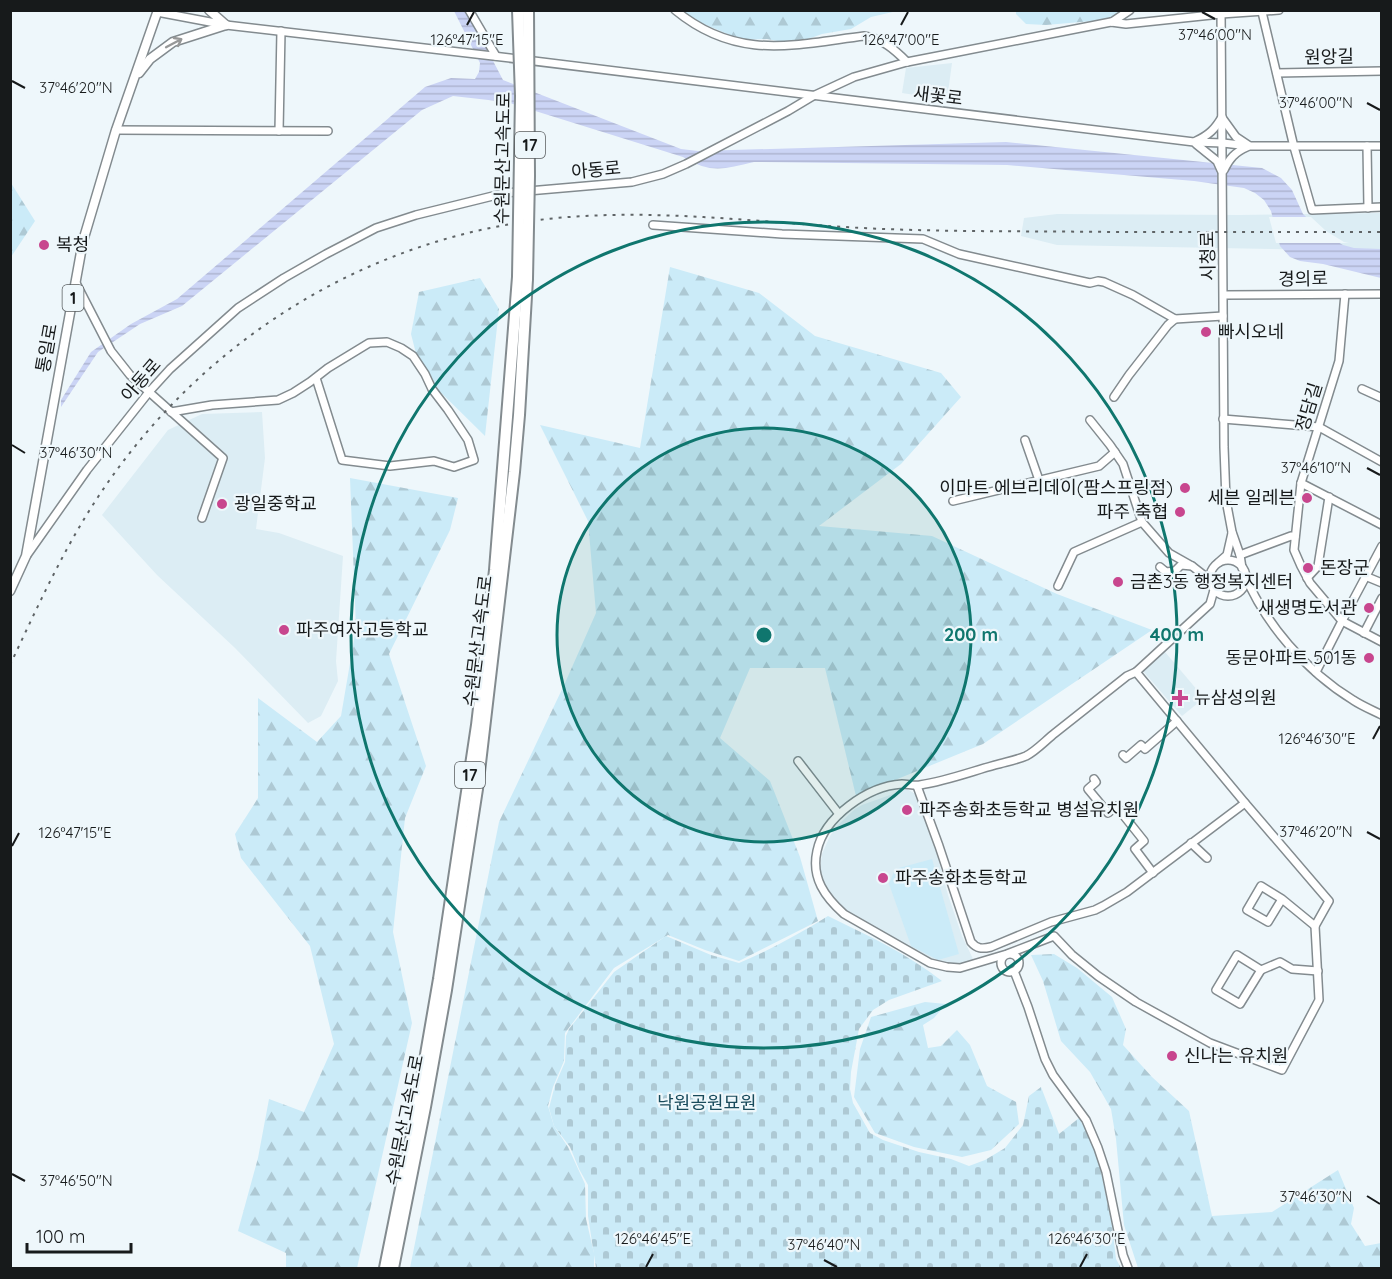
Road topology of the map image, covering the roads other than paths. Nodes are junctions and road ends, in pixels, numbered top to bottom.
1 (208, 10) edge
2 (469, 10) edge
3 (518, 10) edge
4 (528, 10) edge
5 (675, 10) edge
6 (1130, 10) edge
7 (1280, 10) edge
8 (158, 11) edge
9 (1221, 12) edge
10 (1262, 12) edge
11 (1111, 22) junction
12 (226, 25) junction
13 (281, 32) junction
14 (495, 56) junction
15 (907, 62) junction
16 (1382, 71) edge
17 (1277, 73) junction
18 (135, 78) junction
19 (813, 96) junction
20 (1222, 117) junction
21 (116, 130) junction
22 (279, 131) junction
23 (328, 132) dead end
24 (1194, 142) junction
25 (1222, 143) junction
26 (1249, 146) junction
27 (1367, 146) junction
28 (1382, 146) edge
29 (1293, 147) junction
30 (1223, 161) junction
31 (1368, 207) junction
32 (1382, 207) edge
33 (653, 225) dead end
34 (522, 278) junction
35 (76, 283) junction
36 (1346, 294) junction
37 (1382, 294) edge
38 (1224, 295) junction
39 (1223, 316) junction
40 (1175, 319) junction
41 (316, 378) junction
42 (1362, 389) dead end
43 (149, 392) junction
44 (1114, 397) dead end
45 (1382, 398) edge
46 (171, 412) junction
47 (1224, 419) junction
48 (1090, 420) dead end
49 (1319, 427) junction
50 (1025, 440) dead end
51 (1115, 452) junction
52 (1382, 462) edge
53 (1039, 480) junction
54 (1301, 483) junction
55 (1329, 497) junction
56 (953, 501) dead end
57 (202, 518) dead end
58 (1142, 522) junction
59 (1382, 525) edge
60 (1232, 532) junction
61 (1295, 537) junction
62 (1382, 546) edge
63 (1240, 555) junction
64 (26, 556) junction
65 (1217, 564) junction
66 (1192, 566) junction
67 (1160, 567) dead end
68 (1243, 571) junction
69 (1365, 576) junction
70 (1307, 579) junction
71 (1210, 580) junction
72 (1382, 583) edge
73 (1058, 586) dead end
74 (1214, 590) junction
75 (10, 591) edge
76 (1240, 591) junction
77 (1222, 595) junction
78 (1254, 596) junction
79 (1382, 598) edge
80 (1210, 604) junction
81 (1342, 621) junction
82 (1364, 633) junction
83 (1382, 642) edge
84 (1136, 672) junction
85 (1316, 672) junction
86 (1382, 716) edge
87 (1178, 721) junction
88 (1123, 755) dead end
89 (798, 761) dead end
90 (1094, 779) dead end
91 (917, 786) junction
92 (1245, 803) junction
93 (839, 814) junction
94 (1191, 843) junction
95 (1207, 858) dead end
96 (1153, 873) junction
97 (1282, 899) junction
98 (1051, 922) junction
99 (1315, 926) junction
100 (1054, 936) junction
101 (1007, 954) junction
102 (1261, 970) junction
103 (1014, 971) junction
104 (1318, 971) junction
105 (385, 1269) edge
106 (393, 1269) edge
107 (1128, 1269) edge

1 - 12 main road
2 - 14 street
3 - 34 highway, 수원문산고속도로 / 17, bridge
4 - 34 highway, 수원문산고속도로 / 17, bridge
5 - 15 street
6 - 11 street
7 - 10 street, 아동로
8 - 12 street
8 - 18 main road, 통일로 / 1
9 - 10 street, 아동로
9 - 11 street, 아동로
9 - 20 street, 시청로
10 - 17 street
11 - 15 street, 아동로
12 - 13 street
18 -> 12 main road
13 - 14 street, 새꽃로
13 - 22 street
14 - 19 street, 새꽃로
15 - 19 street, 아동로
16 - 17 street, 원앙길
17 - 29 street
18 - 21 main road, 통일로 / 1
19 - 24 street, 새꽃로
19 - 43 street, 아동로
20 - 24 street
20 - 25 street, 시청로
20 - 26 street
21 - 22 street
21 - 35 main road, 통일로 / 1
22 - 23 street
24 - 25 street, 새꽃로
24 - 30 street
25 - 26 street, 새꽃로
25 - 30 street, 시청로
26 - 29 street, 새꽃로
26 - 30 street
27 - 28 street, 새꽃로
27 - 29 street, 새꽃로
27 - 31 street
29 - 31 street
30 - 38 street, 시청로
31 - 32 street
33 - 40 street
34 - 105 highway, 수원문산고속도로 / 17
34 - 106 highway, 수원문산고속도로 / 17
35 - 43 street
35 - 64 main road, 통일로 / 1
36 - 37 street, 경의로
36 - 38 street, 경의로
36 - 49 street, 정담길
38 - 39 street, 시청로
39 - 40 street
39 - 47 street, 시청로
40 - 44 street
41 - 41 street
41 - 46 street
42 - 45 street
43 - 46 street
43 - 64 street, 아동로
46 - 57 street
47 - 49 street
47 - 60 street, 시청로
48 - 51 street
49 - 52 street
49 - 54 street, 정담길
50 - 53 street
51 - 53 street
51 - 58 street
53 - 56 street
54 - 55 street
54 - 61 street, 정담길
55 - 59 street
55 - 70 street
58 - 66 street
58 - 73 street
60 - 63 street, 시청로
60 - 65 street
61 - 63 street
61 - 70 street, 정담길
62 - 69 street
63 - 68 street, 시청로
64 - 75 main road, 통일로 / 1
65 - 68 street
65 - 71 street
66 - 67 street
66 - 71 street
68 - 76 street
68 - 78 street
69 - 72 street
69 - 81 street
70 - 81 street, 정담길
71 - 74 street
74 - 77 street
74 - 80 street
76 - 77 street
76 - 78 street
77 - 80 street
78 - 85 street
79 - 82 street
80 - 84 street
81 - 82 street, 정담길
81 - 85 street
82 - 83 street, 정담길
84 - 87 street
84 - 91 street
85 - 86 street
87 - 88 street
87 - 92 street
89 - 93 street
90 - 96 street
91 - 93 street
91 - 98 street
92 - 94 street
92 - 99 street
93 - 101 street
94 - 95 street
94 - 96 street
96 - 98 street
97 - 97 street
97 - 99 street
98 - 100 street
99 - 104 street
100 - 101 street
100 - 104 street
101 - 103 street
101 - 103 street
102 - 102 street
102 - 104 street
103 - 107 street

